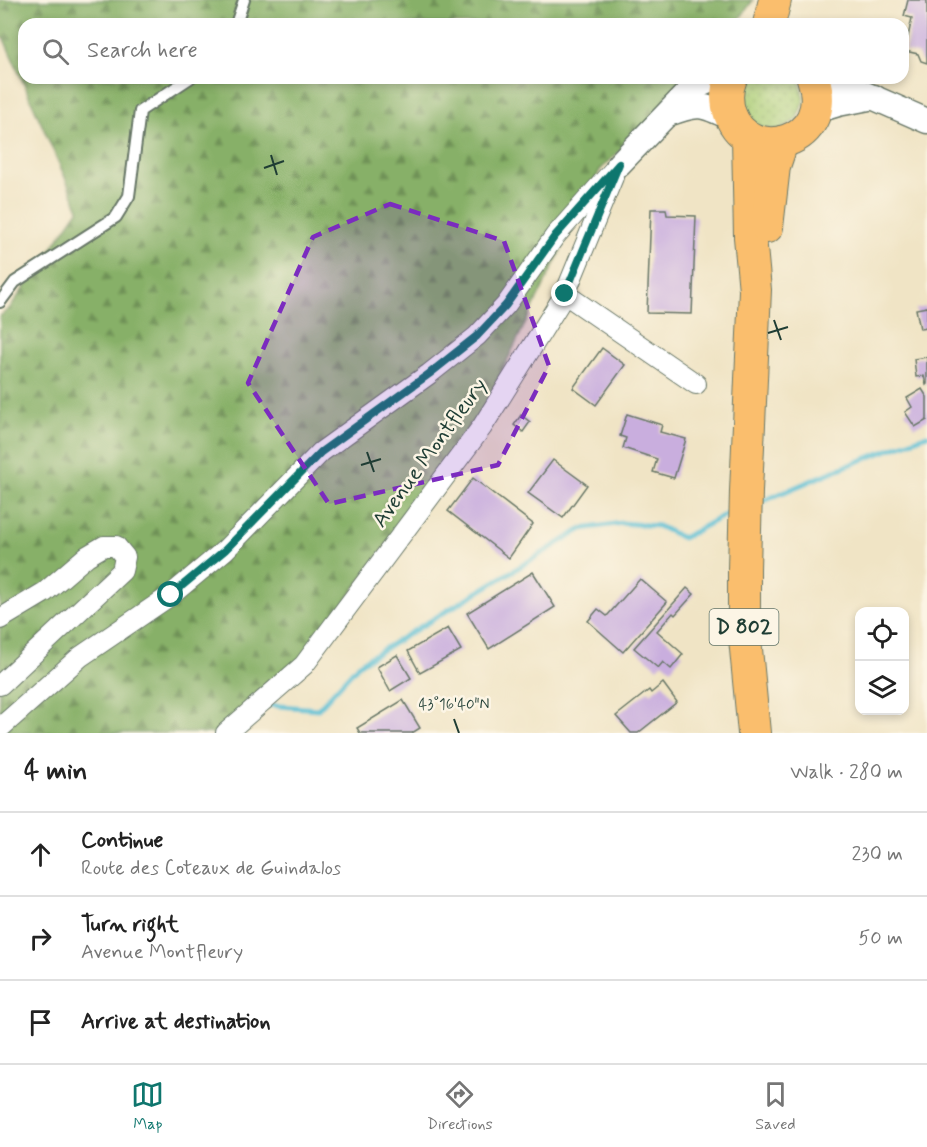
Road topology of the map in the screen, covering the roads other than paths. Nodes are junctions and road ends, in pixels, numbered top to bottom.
1 (244, 0) edge
2 (775, 0) edge
3 (794, 0) edge
4 (238, 18) edge
5 (770, 18) edge
6 (794, 18) edge
7 (181, 84) edge
8 (702, 84) edge
9 (729, 84) edge
10 (815, 84) edge
11 (843, 84) edge
12 (874, 97) junction
13 (815, 111) junction
14 (668, 114) junction
15 (927, 121) edge
16 (740, 128) junction
17 (782, 142) junction
18 (619, 164) junction
19 (755, 290) junction
20 (565, 294) junction
21 (0, 302) edge
22 (696, 384) dead end
23 (0, 619) edge
24 (0, 685) edge
25 (0, 728) edge
26 (226, 733) edge
27 (754, 733) edge

1 - 4 lane
2 - 5 main road
3 - 6 main road
7 - 21 lane
8 - 14 street
9 - 16 main road
10 - 13 main road
11 - 12 street
12 - 13 street
12 - 15 street
13 - 17 main road
14 - 16 street
14 - 18 street
16 - 17 main road
16 - 19 main road, D 802
17 - 19 main road, D 802
18 - 20 street, Avenue Montfleury
18 - 25 street
19 - 27 main road, D 802
20 - 22 street
20 - 26 street, Avenue Montfleury
23 - 24 street

